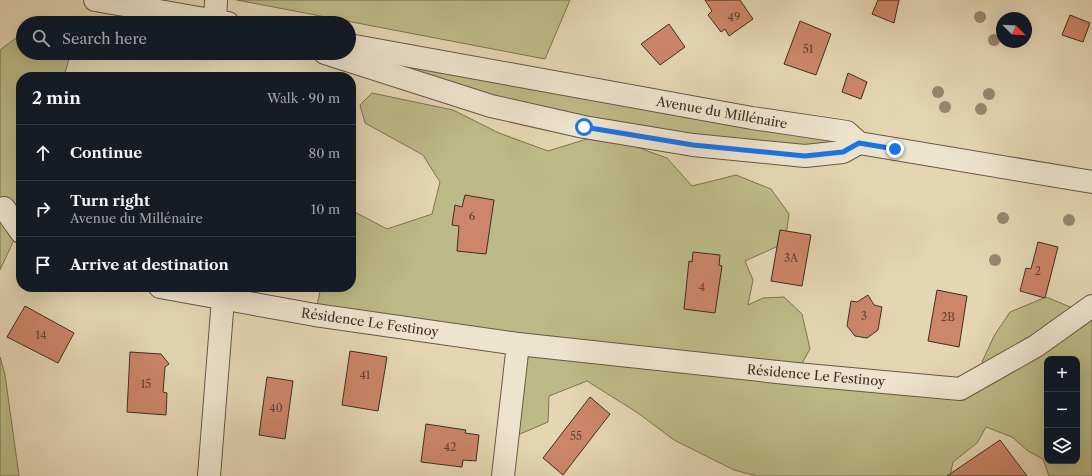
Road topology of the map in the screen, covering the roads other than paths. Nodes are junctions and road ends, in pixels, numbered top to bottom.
1 (96, 0) edge
2 (214, 16) edge
3 (356, 46) edge
4 (347, 60) edge
5 (859, 143) junction
6 (1092, 182) edge
7 (4, 208) dead end
8 (16, 225) edge
9 (186, 292) edge
10 (223, 299) junction
11 (1092, 306) edge
12 (518, 344) junction
13 (209, 476) edge
14 (503, 476) edge

1 - 2 street
3 - 5 street, Avenue du Millénaire
4 - 5 street
5 - 6 street, Avenue du Millénaire
7 - 8 street
9 - 10 street, Résidence Le Festinoy
10 - 12 street, Résidence Le Festinoy
10 - 13 street
11 - 12 street, Résidence Le Festinoy
12 - 14 street

